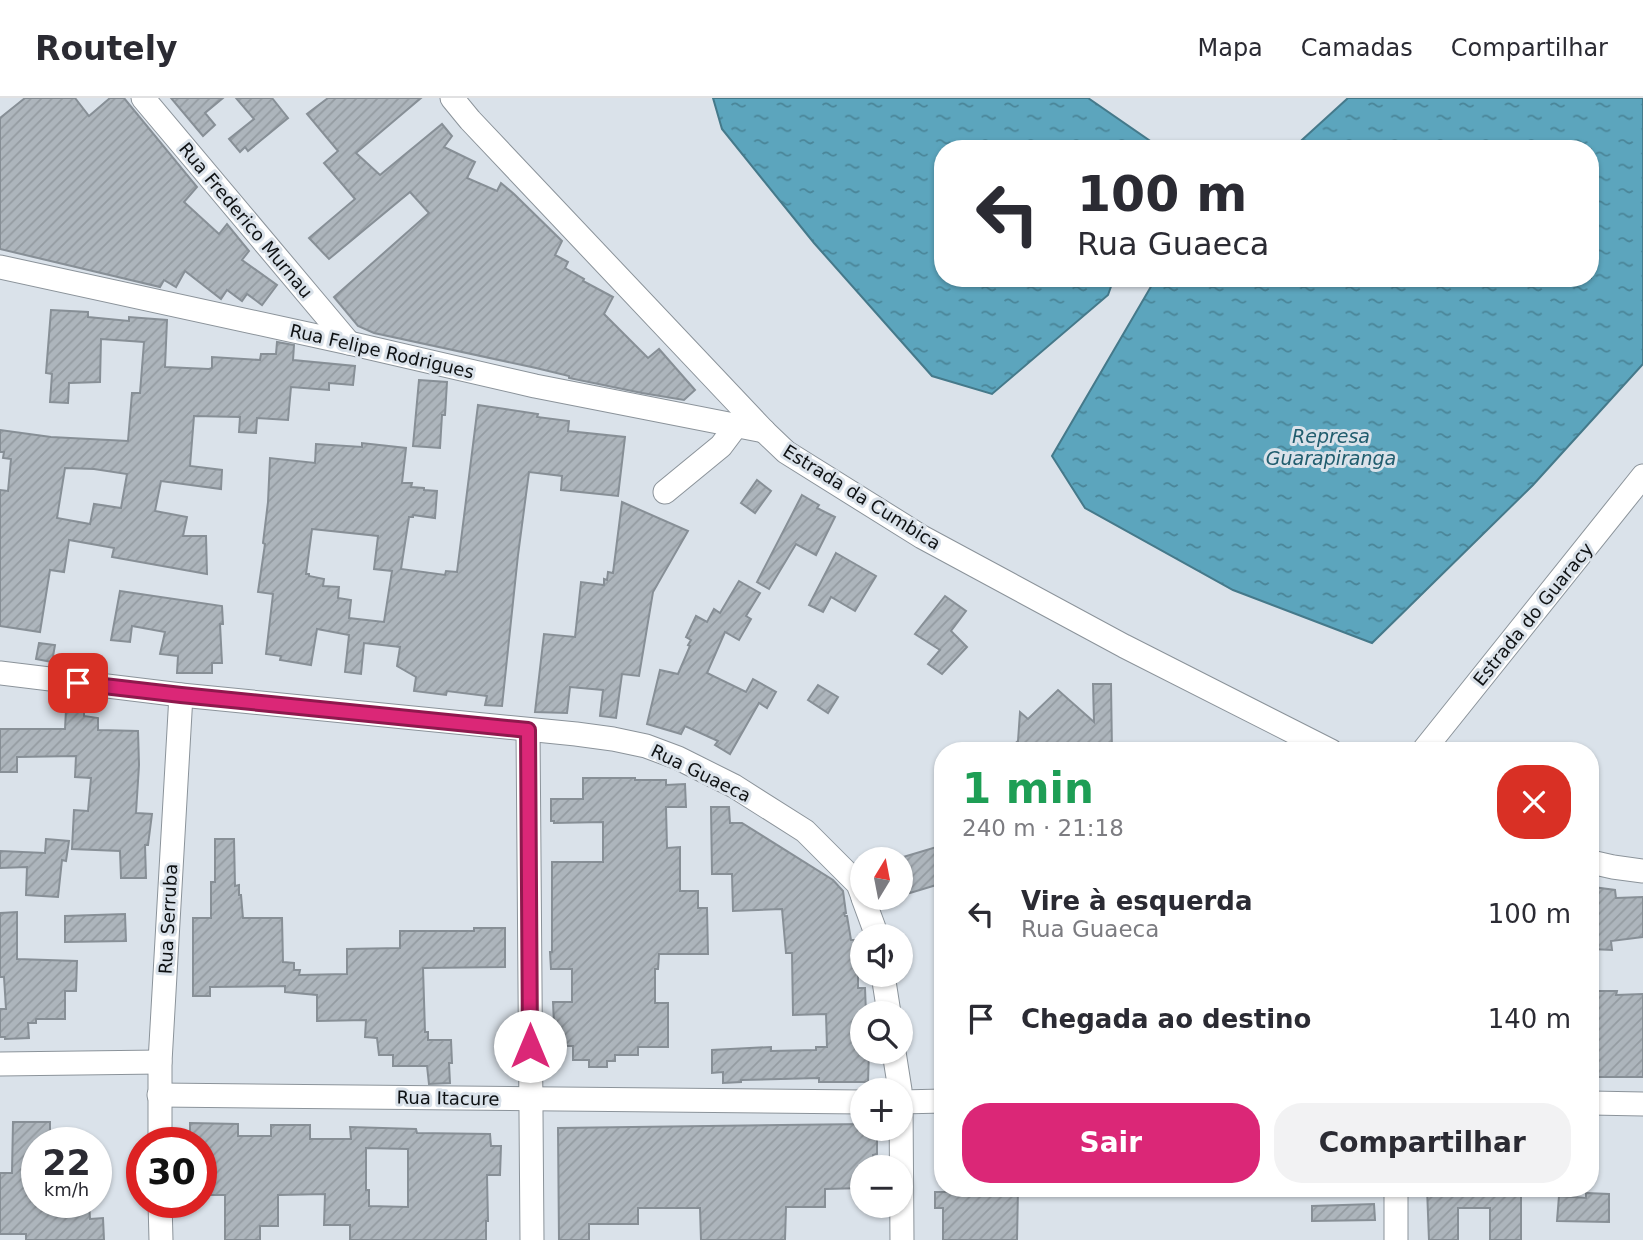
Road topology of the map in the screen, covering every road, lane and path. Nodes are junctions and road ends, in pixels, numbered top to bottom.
1 (143, 98) edge
2 (452, 98) edge
3 (0, 267) edge
4 (349, 342) junction
5 (736, 426) junction
6 (764, 431) junction
7 (1643, 476) edge
8 (665, 492) dead end
9 (0, 673) edge
10 (181, 695) junction
11 (528, 730) junction
12 (1313, 742) edge
13 (1430, 742) edge
14 (1599, 864) edge
15 (1643, 871) edge
16 (850, 876) edge
17 (160, 1062) junction
18 (0, 1064) edge
19 (159, 1094) junction
20 (531, 1099) junction
21 (934, 1101) edge
22 (850, 1102) edge
23 (913, 1102) edge
24 (1599, 1104) edge
25 (1643, 1104) edge
26 (160, 1127) edge
27 (901, 1141) edge
28 (1396, 1197) edge
29 (160, 1218) edge
30 (161, 1240) edge
31 (532, 1240) edge
32 (902, 1240) edge
33 (1396, 1240) edge

1 - 4 street, Rua Frederico Murnau
2 - 6 street, Estrada da Cumbica
3 - 4 street, Rua Felipe Rodrigues
4 - 5 street, Rua Felipe Rodrigues
5 - 6 street, Rua Felipe Rodrigues
5 - 8 street
6 - 12 street, Estrada da Cumbica
7 - 13 street, Estrada do Guaracy
9 - 10 street, Rua Guaeca
10 - 11 street, Rua Guaeca
10 - 17 street, Rua Serruba
11 - 16 street, Rua Guaeca
11 - 20 street
14 - 15 street
17 - 18 street
17 - 19 street, Rua Serruba
19 - 20 street, Rua Itacure
19 - 26 street, Rua Serruba
20 - 22 street, Rua Itacure
20 - 31 street
21 - 23 street
24 - 25 street
27 - 32 street
28 - 33 street
29 - 30 street

